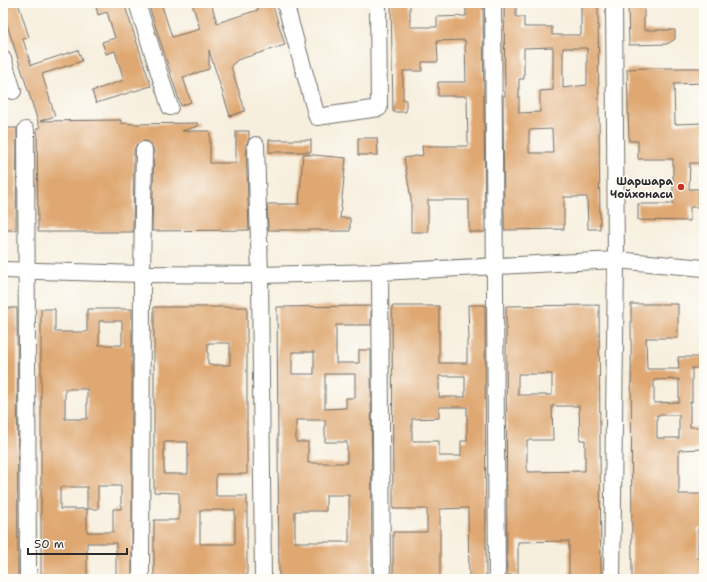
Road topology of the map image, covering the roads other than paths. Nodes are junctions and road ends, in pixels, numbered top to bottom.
1 (137, 3) edge
2 (285, 3) edge
3 (378, 3) edge
4 (493, 3) edge
5 (614, 3) edge
6 (3, 59) edge
7 (14, 91) dead end
8 (170, 107) dead end
9 (26, 130) dead end
10 (256, 145) dead end
11 (144, 150) dead end
12 (616, 260) junction
13 (495, 266) junction
14 (704, 268) edge
15 (3, 270) edge
16 (28, 271) junction
17 (380, 272) junction
18 (142, 274) junction
19 (260, 275) junction
20 (28, 579) edge
21 (141, 579) edge
22 (264, 579) edge
23 (382, 579) edge
24 (497, 579) edge
25 (612, 579) edge

1 - 8 street
2 - 3 street
4 - 13 street
5 - 12 street
6 - 7 street
9 - 16 street
10 - 19 street
11 - 18 street
12 - 13 street
12 - 14 street
12 - 25 street
13 - 17 street
13 - 24 street
15 - 16 street
16 - 18 street
16 - 20 street
17 - 19 street
17 - 23 street
18 - 19 street
18 - 21 street
19 - 22 street

